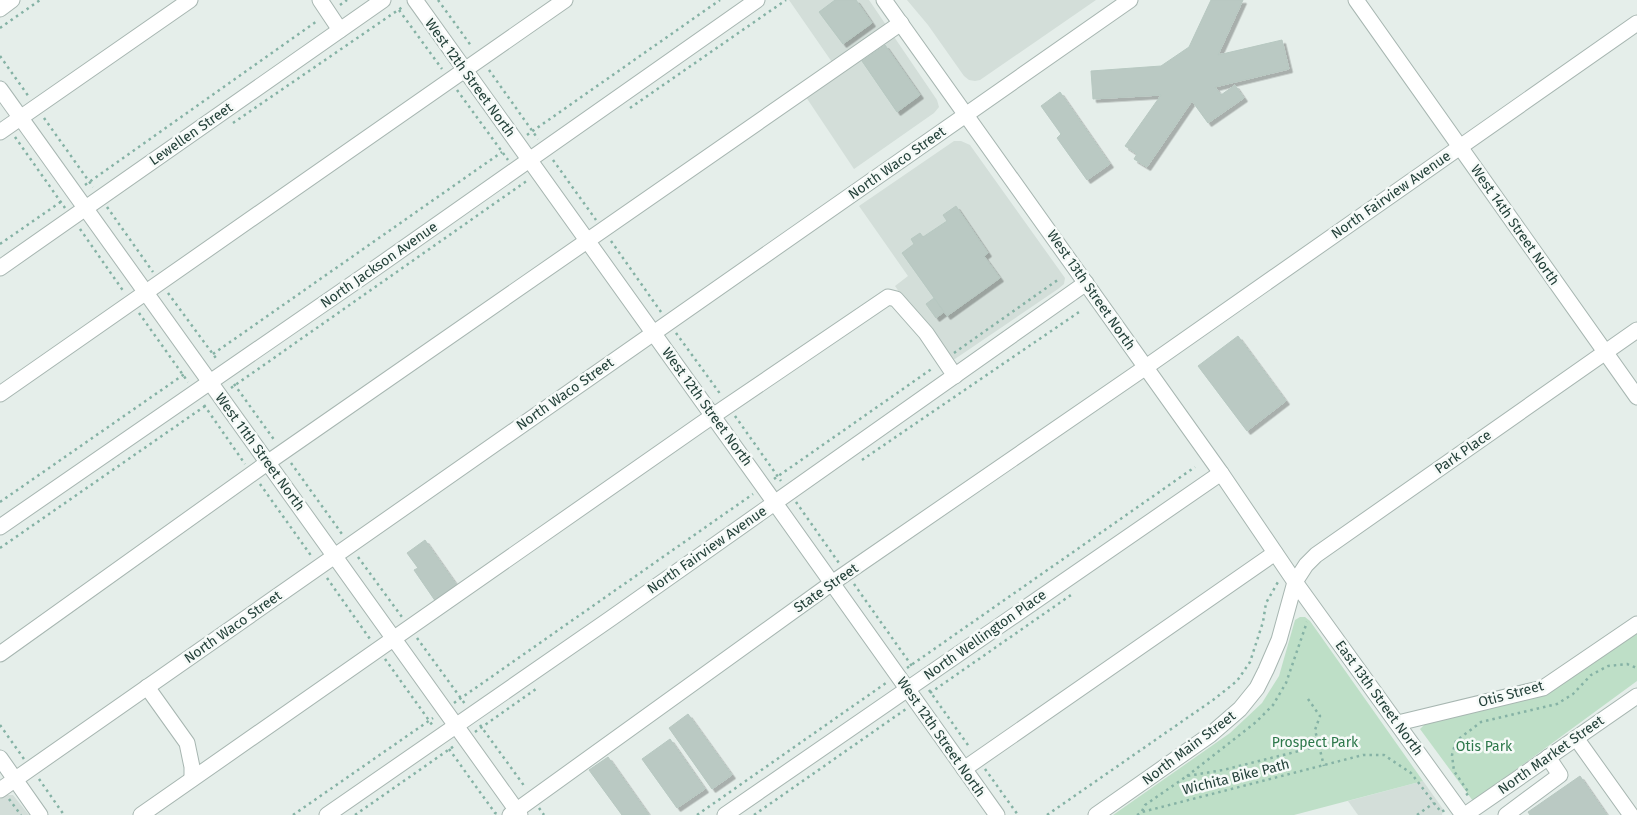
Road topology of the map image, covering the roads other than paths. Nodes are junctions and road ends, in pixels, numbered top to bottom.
1 (12, 0) edge
2 (190, 0) edge
3 (320, 0) edge
4 (383, 0) edge
5 (415, 0) edge
6 (565, 0) edge
7 (757, 0) edge
8 (884, 0) edge
9 (1130, 0) edge
10 (1356, 0) edge
11 (0, 9) edge
12 (901, 23) junction
13 (1637, 23) edge
14 (340, 30) junction
15 (465, 70) junction
16 (0, 89) edge
17 (966, 115) junction
18 (20, 118) junction
19 (4, 129) edge
20 (1460, 147) junction
21 (523, 164) junction
22 (85, 208) junction
23 (588, 241) junction
24 (0, 268) edge
25 (1086, 283) junction
26 (145, 292) junction
27 (1637, 330) edge
28 (653, 333) junction
29 (1605, 352) junction
30 (1146, 367) junction
31 (955, 376) junction
32 (210, 382) junction
33 (0, 394) edge
34 (1637, 397) edge
35 (713, 416) junction
36 (268, 464) junction
37 (1221, 473) junction
38 (779, 509) junction
39 (0, 527) edge
40 (1275, 553) junction
41 (334, 556) junction
42 (1295, 582) junction
43 (832, 583) junction
44 (1637, 624) edge
45 (393, 638) junction
46 (0, 654) edge
47 (147, 687) junction
48 (901, 693) junction
49 (1637, 696) edge
50 (1398, 723) junction
51 (456, 726) junction
52 (1576, 738) junction
53 (0, 758) edge
54 (1548, 758) junction
55 (964, 769) junction
56 (1518, 778) junction
57 (192, 779) junction
58 (15, 780) junction
59 (0, 790) edge
60 (1492, 796) junction
61 (1531, 797) junction
62 (1461, 811) edge
63 (516, 813) edge
64 (40, 815) edge
65 (141, 815) edge
66 (327, 815) edge
67 (726, 815) edge
68 (997, 815) edge
69 (1096, 815) edge
70 (1506, 815) edge
71 (1631, 815) edge

1 - 11 street
2 - 18 street
3 - 14 street
4 - 14 street, Lewellen Street
5 - 15 street, West 12th Street North
6 - 15 street
7 - 21 street, North Jackson Avenue
8 - 12 street, West 13th Street North
9 - 17 street, North Waco Street
10 - 20 street, West 14th Street North
12 - 17 street, West 13th Street North
12 - 23 street
13 - 20 street, North Fairview Avenue
14 - 22 street, Lewellen Street
15 - 21 street, West 12th Street North
15 - 26 street
16 - 18 street, West 11th Street North
17 - 25 street, West 13th Street North
17 - 28 street, North Waco Street
18 - 19 street
18 - 22 street, West 11th Street North
20 - 29 street, West 14th Street North
20 - 30 street, North Fairview Avenue
21 - 23 street, West 12th Street North
21 - 32 street, North Jackson Avenue
22 - 24 street, Lewellen Street
22 - 26 street, West 11th Street North
23 - 28 street, West 12th Street North
23 - 36 street
25 - 30 street, West 13th Street North
25 - 31 street, North Fairview Avenue
26 - 32 street, West 11th Street North
26 - 33 street
27 - 29 street, Park Place
28 - 35 street, West 12th Street North
28 - 41 street, North Waco Street
29 - 34 street, West 14th Street North
29 - 42 street, Park Place
30 - 37 street, West 13th Street North
30 - 43 street, State Street
31 - 35 street
31 - 38 street, North Fairview Avenue
32 - 36 street, West 11th Street North
32 - 39 street, North Jackson Avenue
35 - 38 street, West 12th Street North
35 - 45 street
36 - 41 street, West 11th Street North
36 - 46 street
37 - 40 street, West 13th Street North
37 - 48 street, North Wellington Place
38 - 43 street, West 12th Street North
38 - 51 street, North Fairview Avenue
40 - 42 street, West 13th Street North
40 - 55 street
41 - 45 street, West 11th Street North
41 - 47 street, North Waco Street
42 - 50 street, East 13th Street North
42 - 69 street, North Main Street
43 - 48 street, West 12th Street North
43 - 63 street, State Street
44 - 50 street, Otis Street
45 - 51 street, West 11th Street North
45 - 57 street
47 - 57 street
47 - 58 street, North Waco Street
48 - 55 street, West 12th Street North
48 - 67 street, North Wellington Place
49 - 52 street, North Market Street
50 - 62 street, East 13th Street North
51 - 63 street, West 11th Street North
51 - 66 street, North Fairview Avenue
52 - 54 street, North Market Street
52 - 71 street
53 - 58 street
54 - 56 street, North Market Street
54 - 61 street
55 - 68 street, West 12th Street North
56 - 60 street, North Market Street
56 - 61 street
57 - 65 street
58 - 59 street, North Waco Street
58 - 64 street
60 - 62 street, North Market Street
60 - 70 street
61 - 70 street

